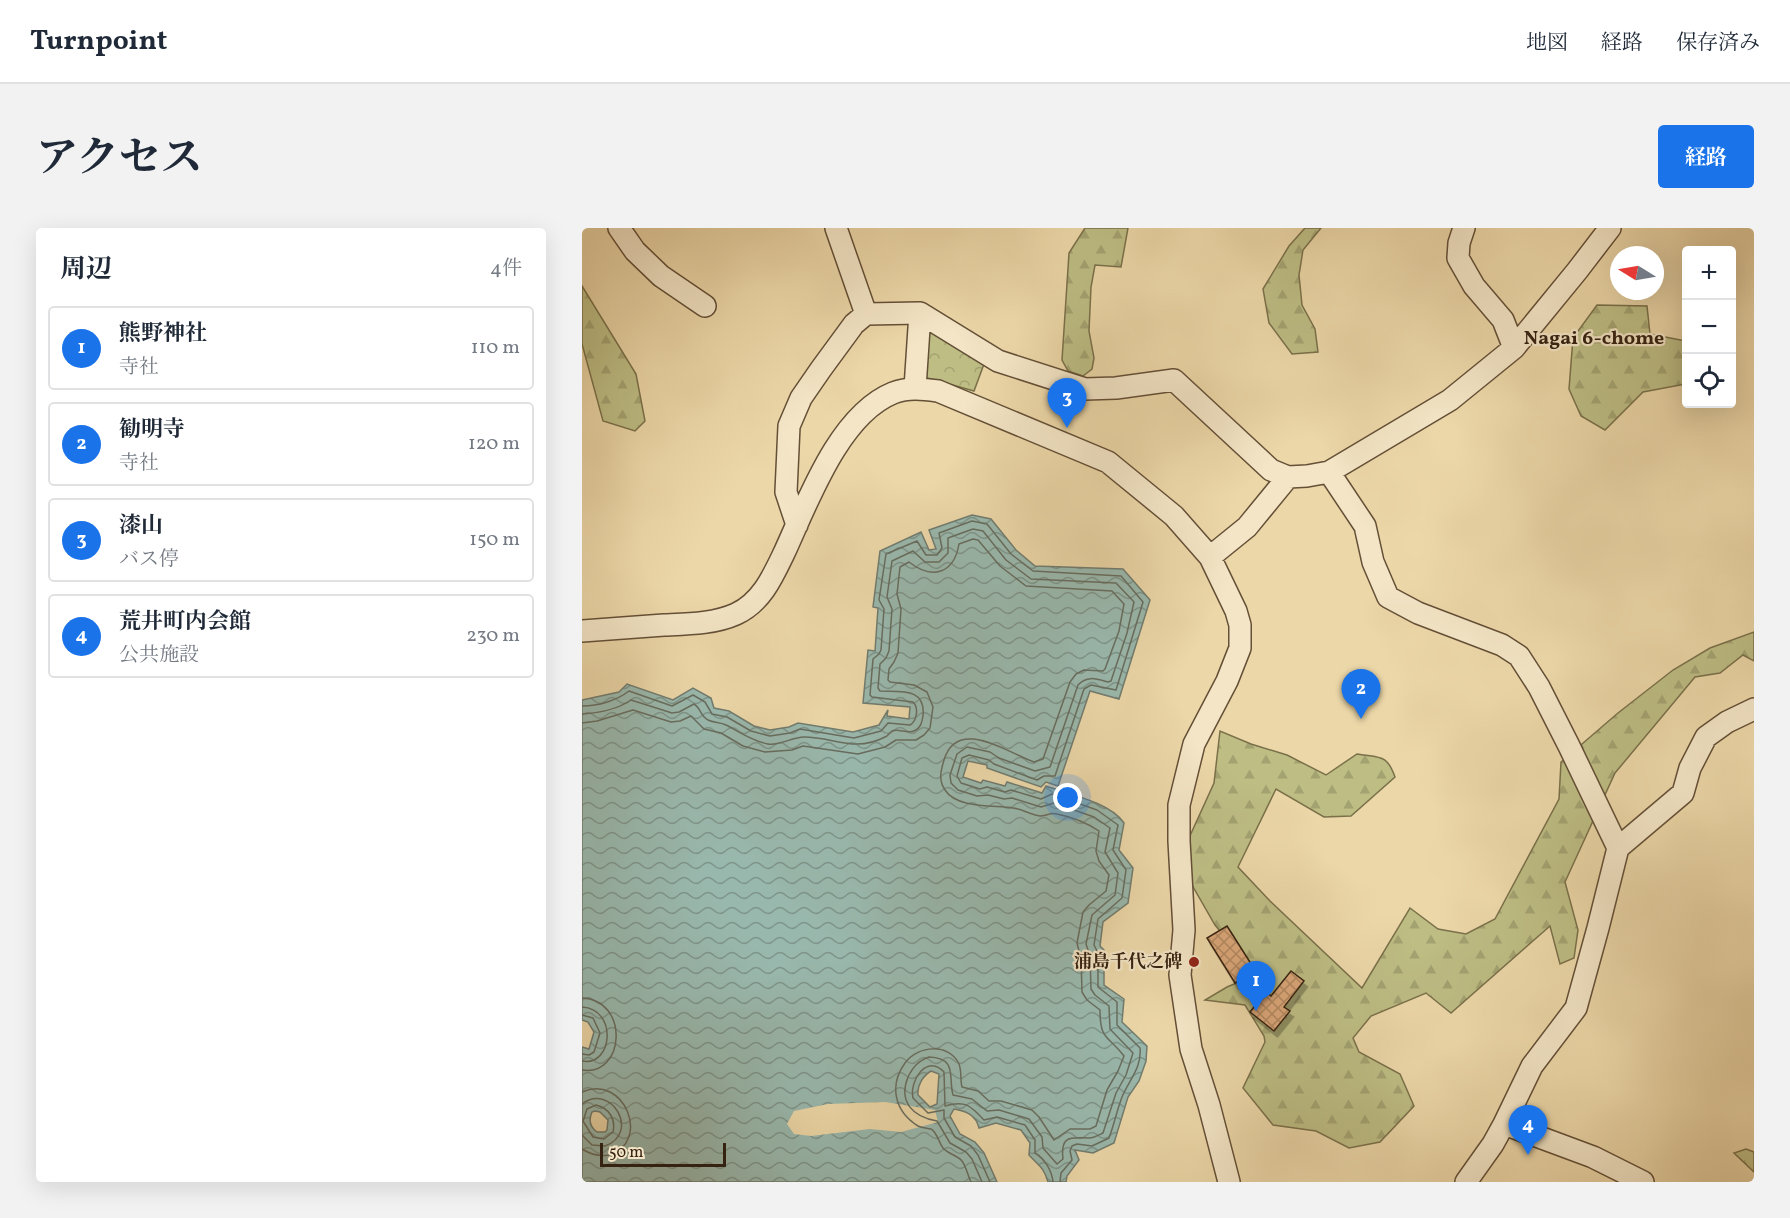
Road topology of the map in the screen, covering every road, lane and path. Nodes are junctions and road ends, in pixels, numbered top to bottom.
1 (619, 228) edge
2 (836, 228) edge
3 (1464, 228) edge
4 (1610, 228) edge
5 (705, 306) dead end
6 (920, 313) junction
7 (866, 314) junction
8 (1514, 348) junction
9 (915, 388) junction
10 (1329, 472) junction
11 (1288, 477) junction
12 (797, 525) junction
13 (1210, 557) junction
14 (582, 631) edge
15 (1754, 710) edge
16 (1618, 848) junction
17 (1504, 1124) junction
18 (1229, 1182) edge
19 (1466, 1182) edge
20 (1643, 1182) edge

1 - 5 street
2 - 7 street
3 - 8 street
4 - 8 street
6 - 7 street
6 - 9 street
6 - 11 street
7 - 12 street
8 - 10 street
9 - 12 street
9 - 13 street
10 - 11 street
10 - 16 street
11 - 13 street
12 - 14 street
13 - 18 street
15 - 16 street
16 - 17 street
17 - 19 street
17 - 20 street

